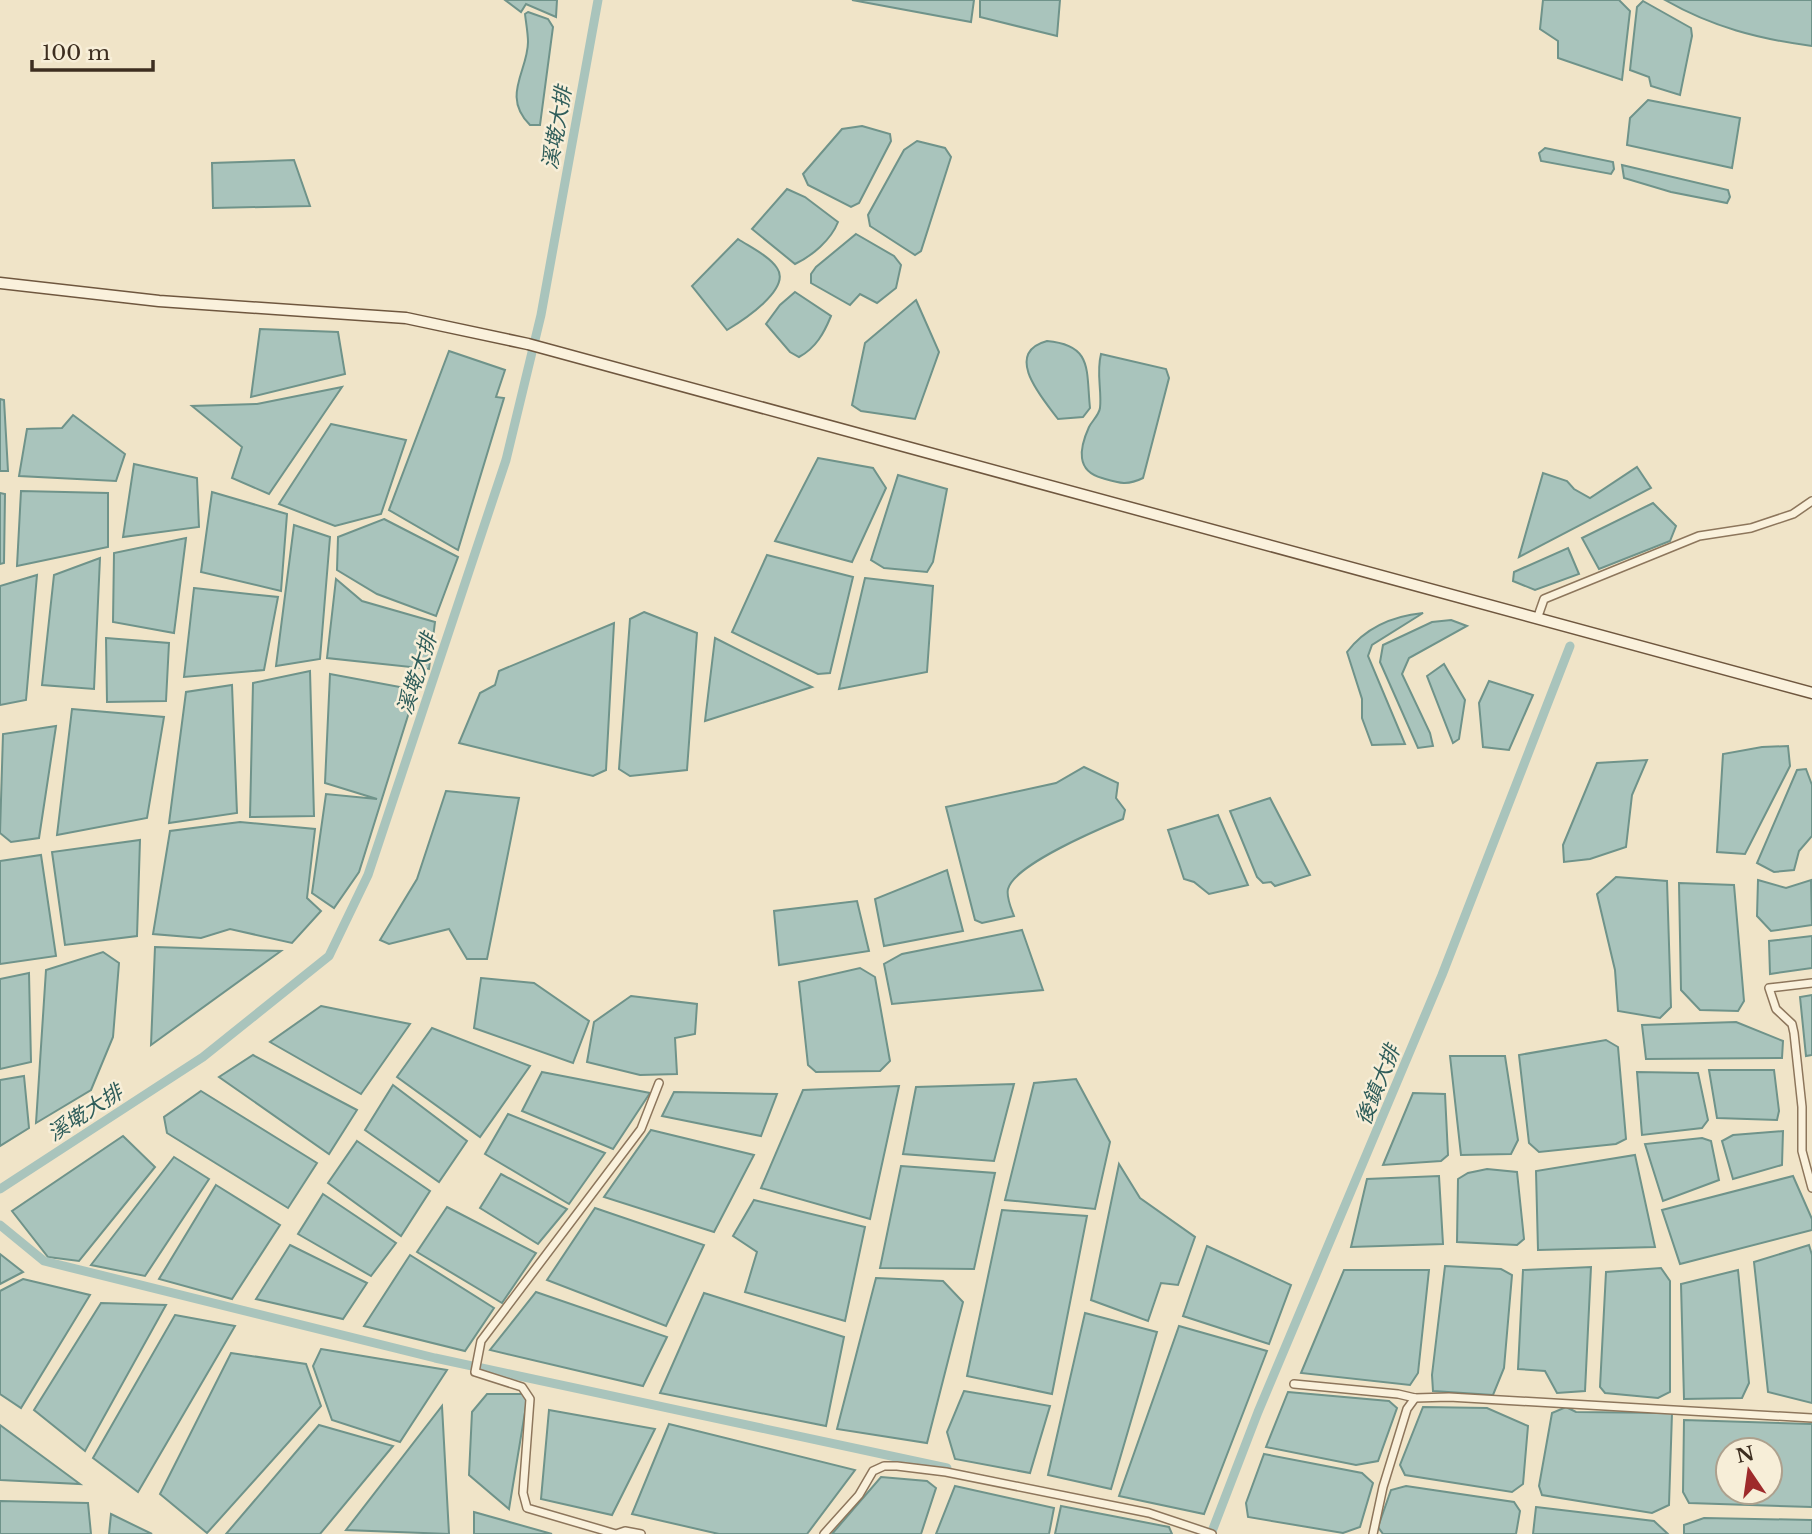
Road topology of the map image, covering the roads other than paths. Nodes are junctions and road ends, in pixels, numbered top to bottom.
1 (0, 283) edge
2 (1812, 501) edge
3 (1537, 619) junction
4 (1812, 693) edge
5 (1812, 983) edge
6 (659, 1083) dead end
7 (1812, 1188) edge
8 (1294, 1384) dead end
9 (1415, 1398) junction
10 (1812, 1418) edge
11 (641, 1534) edge
12 (824, 1534) edge
13 (1212, 1534) edge
14 (1373, 1534) edge

1 - 3 main road
2 - 3 street
3 - 4 main road
5 - 7 street
6 - 11 street
8 - 9 street
9 - 10 street
9 - 14 street
12 - 13 street

